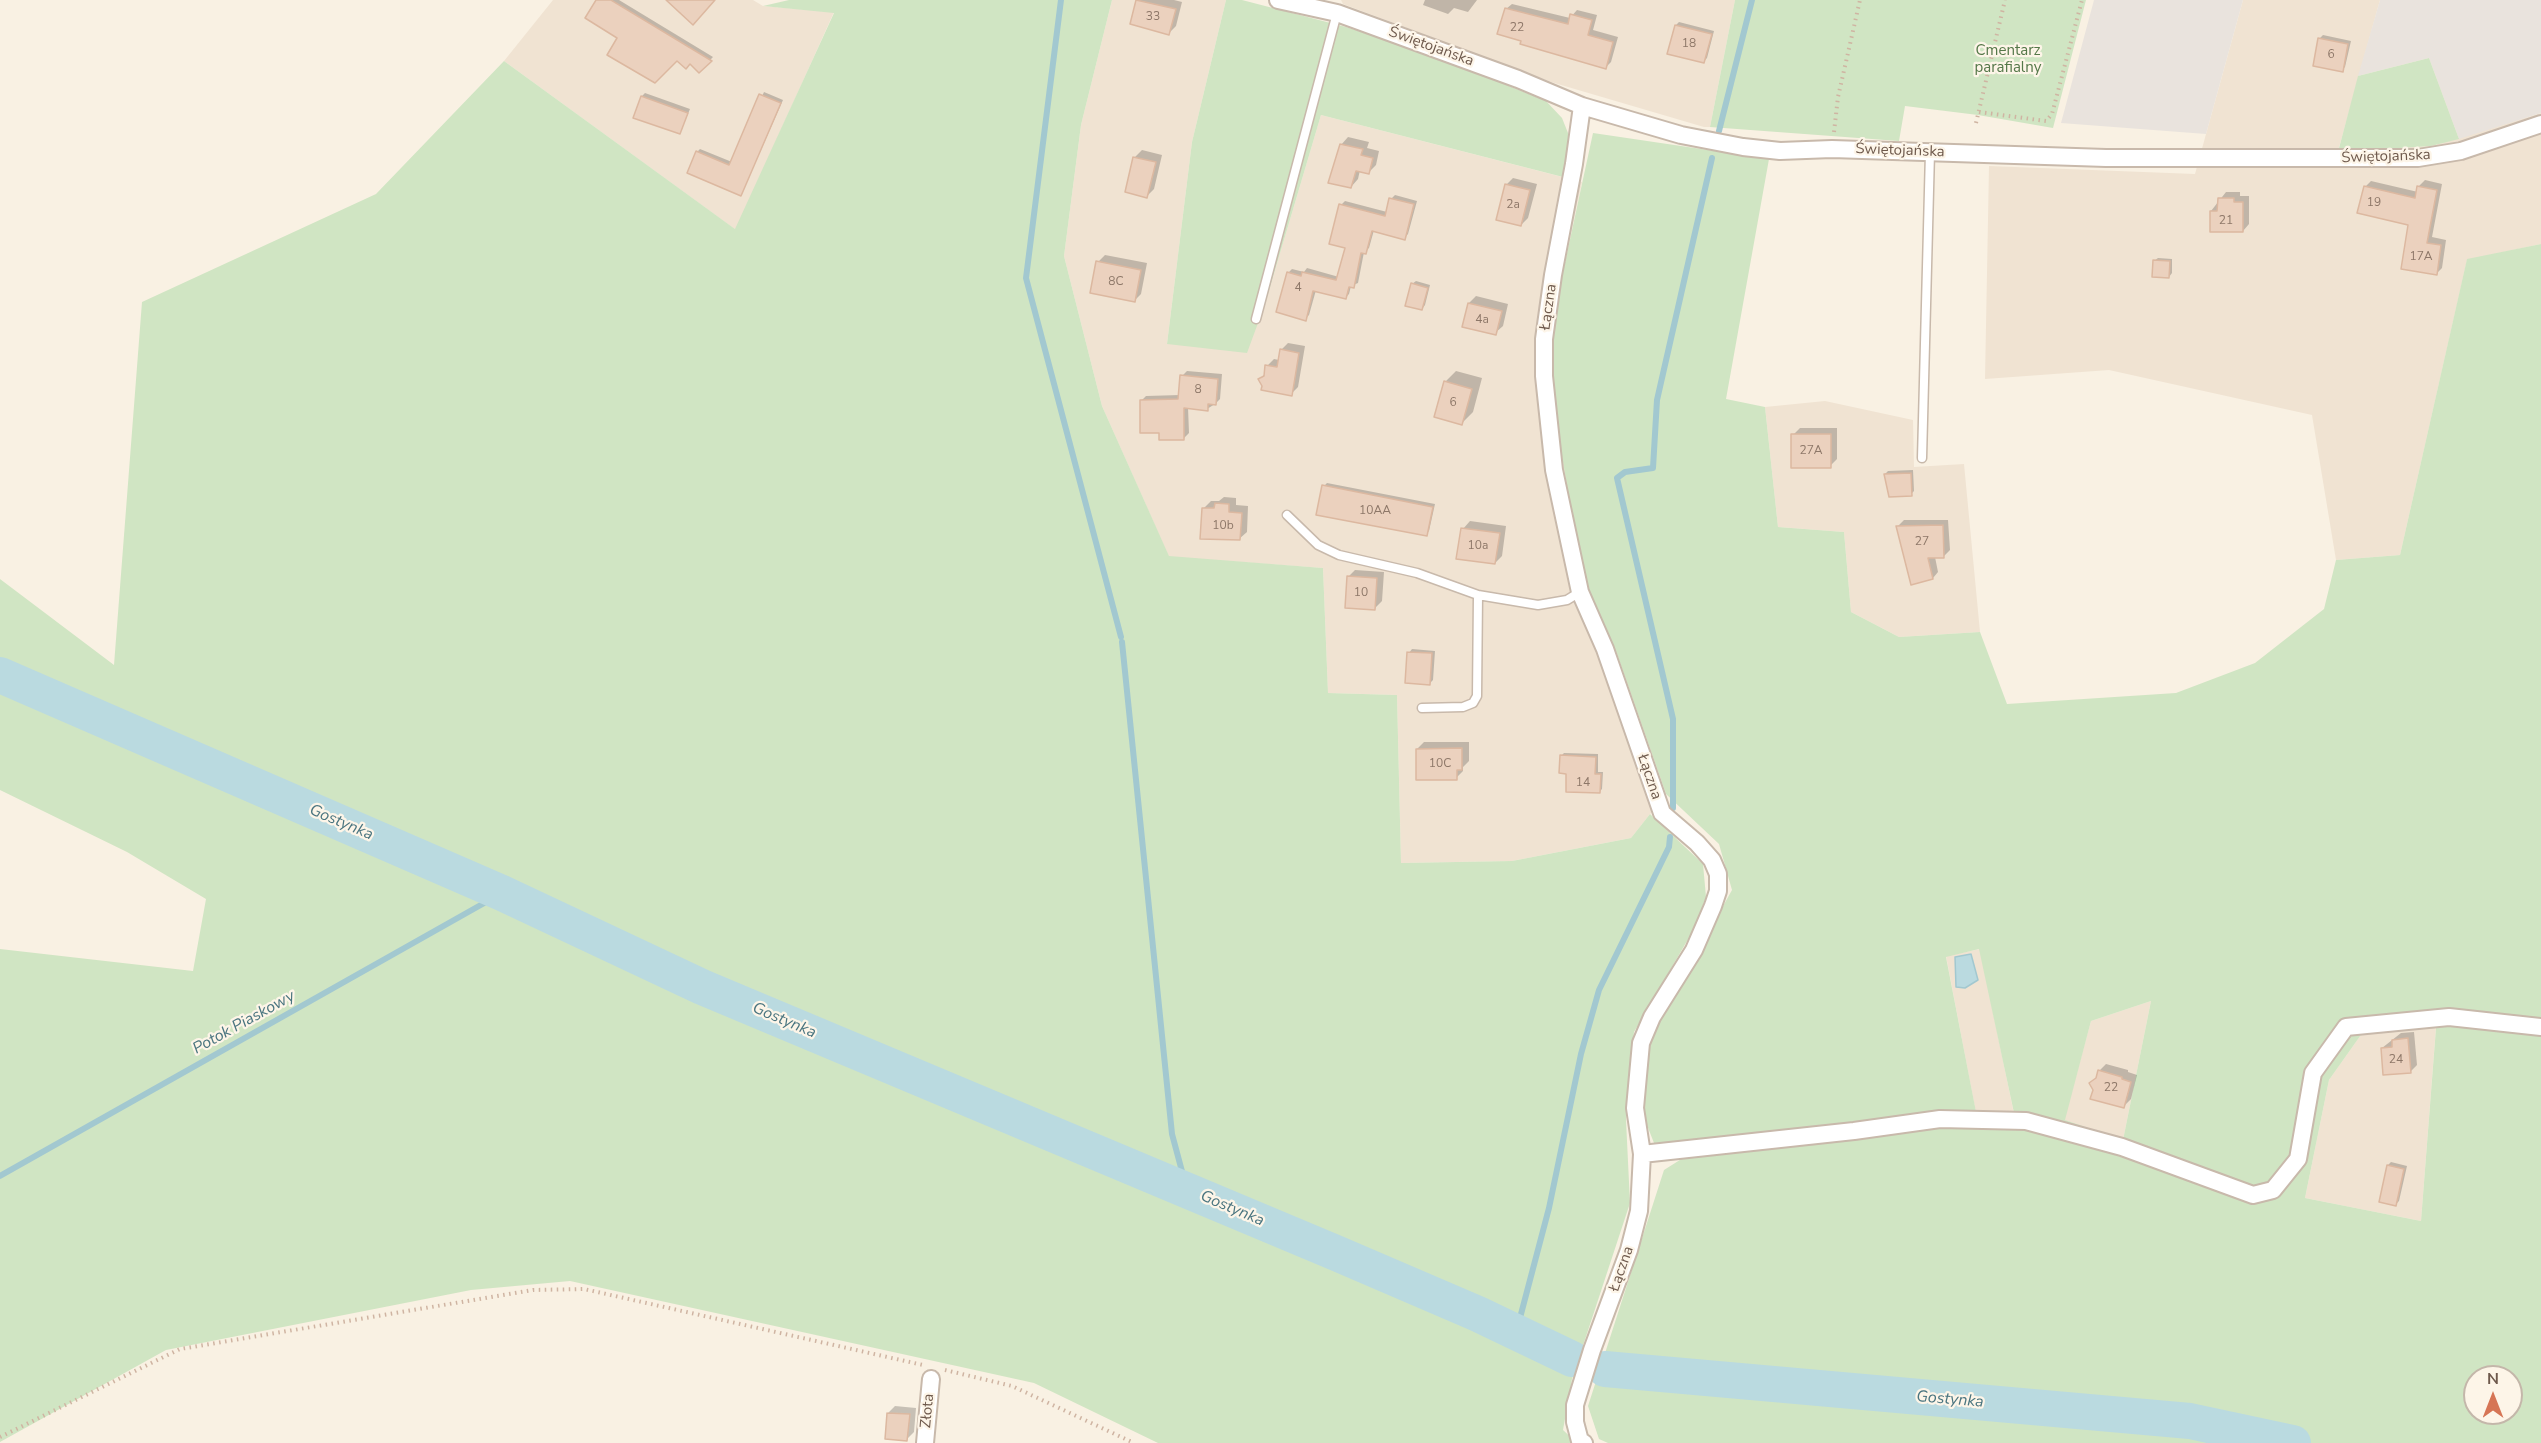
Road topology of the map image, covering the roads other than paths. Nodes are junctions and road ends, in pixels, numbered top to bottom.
1 (1278, 0) edge
2 (1318, 4) edge
3 (1337, 13) junction
4 (1582, 106) junction
5 (2541, 124) edge
6 (1930, 152) junction
7 (1256, 319) dead end
8 (1922, 458) dead end
9 (1287, 515) dead end
10 (1580, 592) junction
11 (1478, 596) junction
12 (1422, 708) dead end
13 (2541, 1027) edge
14 (1642, 1154) junction
15 (935, 1372) road end
16 (925, 1443) edge
17 (1584, 1443) edge

1 - 2 street, Świętojańska
2 - 3 street, Świętojańska
3 - 4 street, Świętojańska
3 - 7 lane
4 - 6 street, Świętojańska
4 - 10 street, Łączna
5 - 6 street, Świętojańska
6 - 8 lane
9 - 11 lane
10 - 11 lane
10 - 14 street, Łączna
11 - 12 lane
13 - 14 street
14 - 17 street, Łączna
15 - 16 street, Złota

